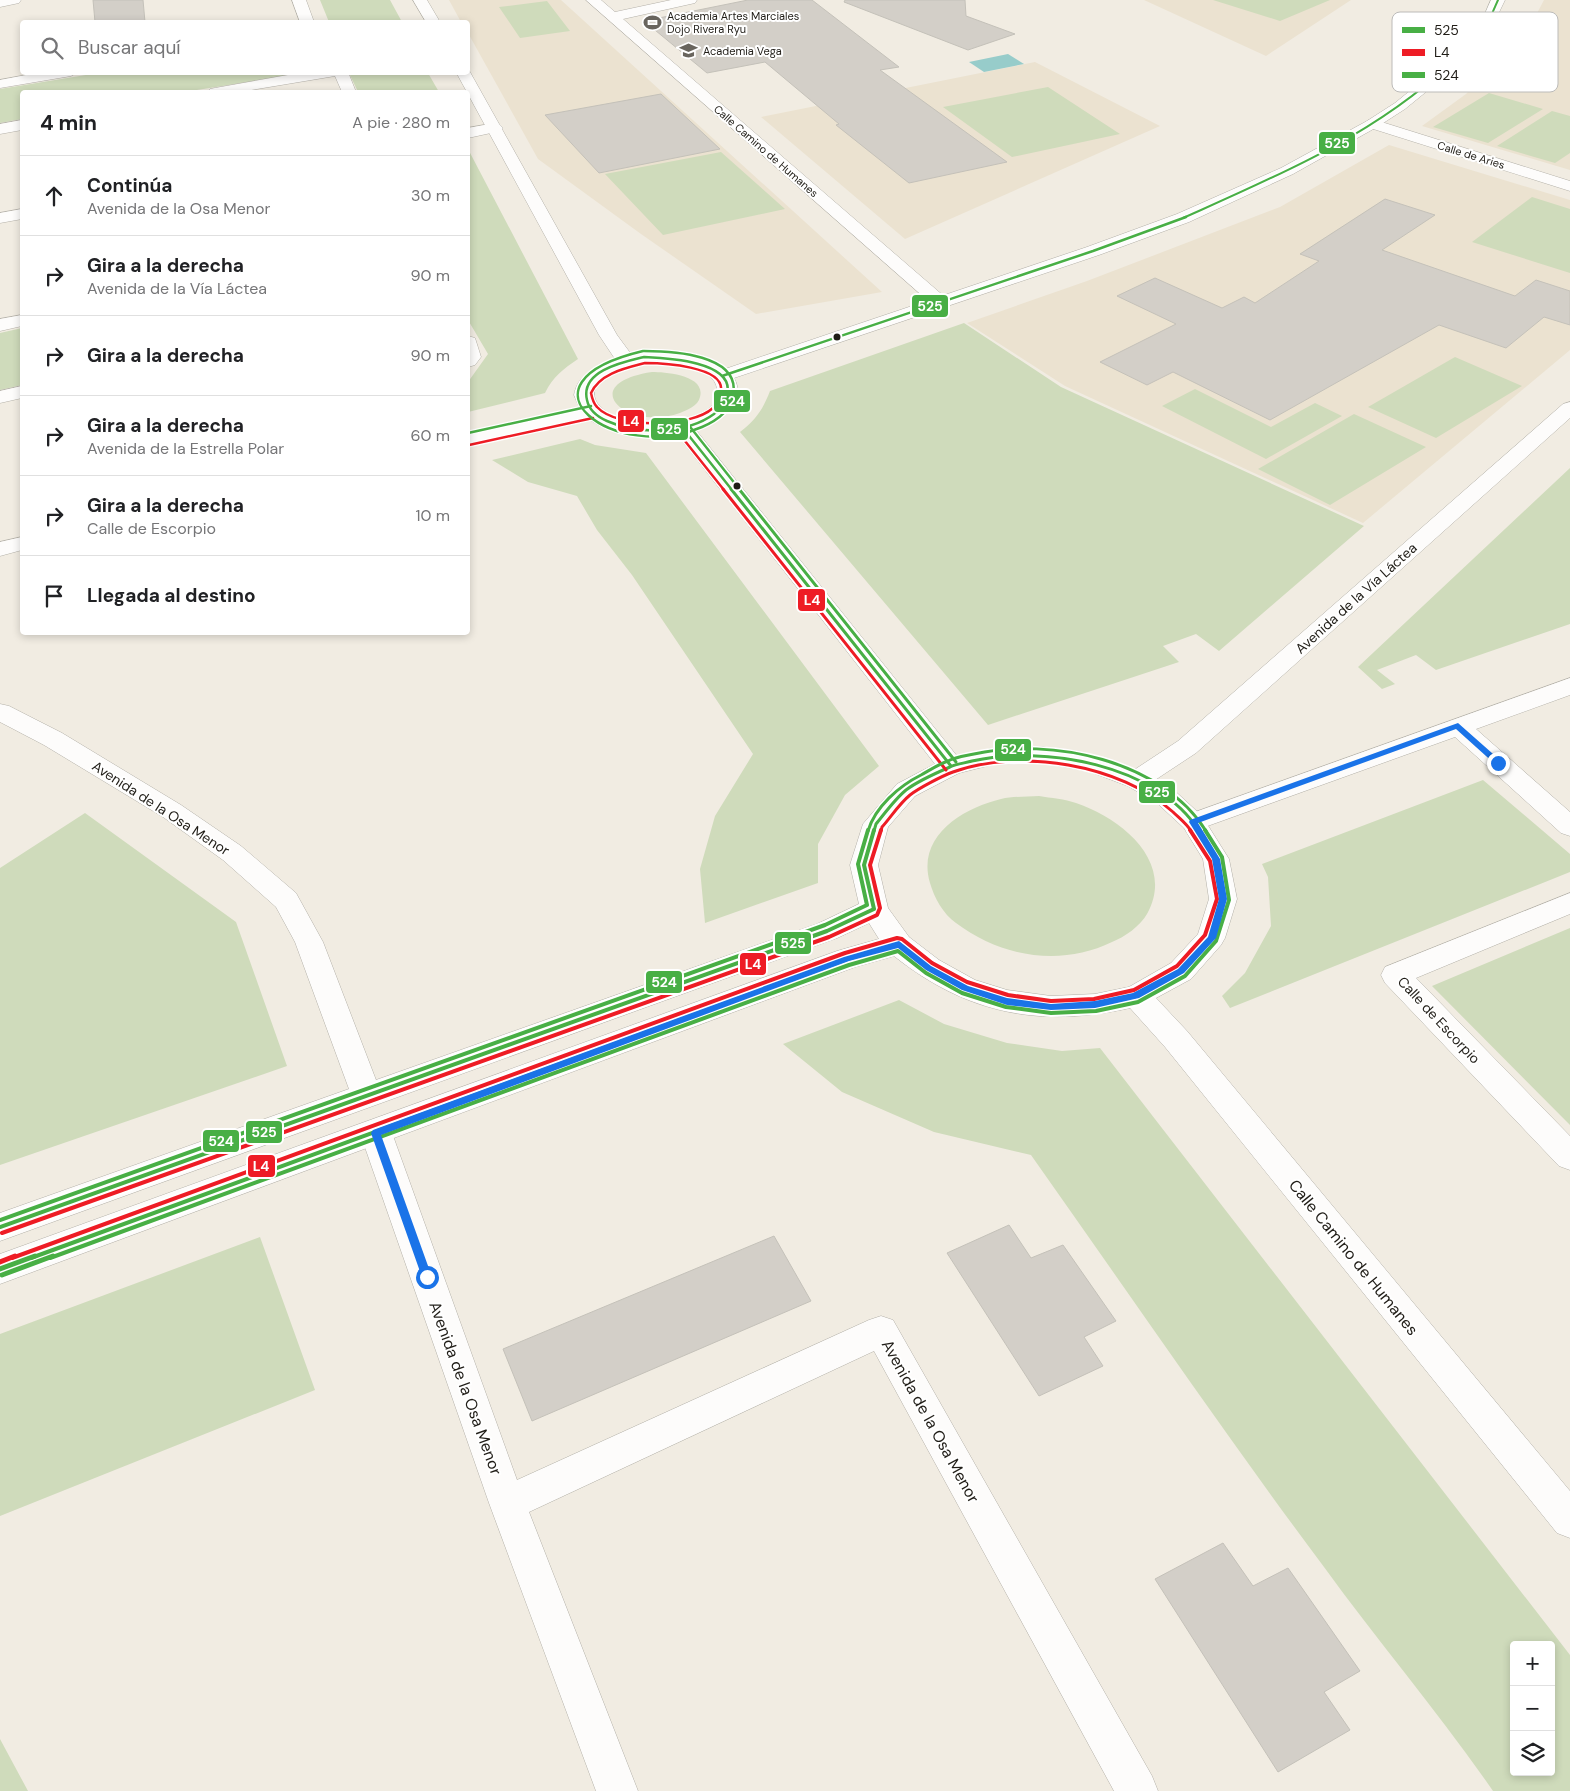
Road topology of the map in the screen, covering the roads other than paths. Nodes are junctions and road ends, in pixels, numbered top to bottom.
1 (14, 0) edge
2 (300, 0) edge
3 (420, 0) edge
4 (593, 0) edge
5 (690, 0) edge
6 (1498, 0) edge
7 (0, 3) edge
8 (1492, 12) edge
9 (612, 17) junction
10 (307, 20) edge
11 (432, 20) edge
12 (53, 75) edge
13 (316, 75) edge
14 (341, 75) edge
15 (464, 75) edge
16 (0, 84) edge
17 (227, 90) edge
18 (347, 90) edge
19 (1416, 92) edge
20 (1372, 124) junction
21 (20, 125) edge
22 (495, 128) junction
23 (0, 129) edge
24 (470, 133) edge
25 (1570, 186) edge
26 (20, 214) edge
27 (0, 218) edge
28 (940, 302) junction
29 (20, 321) edge
30 (0, 325) edge
31 (626, 361) junction
32 (722, 376) junction
33 (20, 392) edge
34 (0, 397) edge
35 (1570, 408) edge
36 (592, 412) junction
37 (682, 427) junction
38 (470, 439) edge
39 (20, 544) edge
40 (0, 549) edge
41 (1570, 686) edge
42 (0, 712) edge
43 (1458, 726) junction
44 (950, 766) junction
45 (1137, 780) junction
46 (1193, 822) junction
47 (1570, 827) edge
48 (1570, 903) edge
49 (874, 909) junction
50 (899, 944) junction
51 (1136, 996) junction
52 (367, 1096) junction
53 (376, 1133) junction
54 (1570, 1157) edge
55 (0, 1227) edge
56 (0, 1269) edge
57 (506, 1503) junction
58 (1570, 1520) edge
59 (617, 1791) edge
60 (1137, 1791) edge

1 - 7 street
2 - 10 street
3 - 11 street
4 - 9 street, Calle Camino de Humanes
5 - 9 street
6 - 8 street
9 - 28 street, Calle Camino de Humanes
12 - 16 street
13 - 17 street
14 - 18 street
15 - 22 street
19 - 20 street
20 - 25 street, Calle de Aries
20 - 28 street
21 - 23 street
22 - 24 street
22 - 31 street
26 - 27 street
28 - 32 street
29 - 30 street
31 - 32 street
31 - 36 street
32 - 37 street
33 - 34 street
35 - 45 street, Avenida de la Vía Láctea
36 - 37 street
36 - 38 street
37 - 44 street
39 - 40 street
41 - 43 street
42 - 52 street, Avenida de la Osa Menor
43 - 46 street
43 - 47 street
44 - 45 street
44 - 49 street
45 - 46 street
46 - 51 street
48 - 54 street, Calle de Escorpio
49 - 50 street
49 - 52 street
50 - 51 street
50 - 53 street
51 - 58 street, Calle Camino de Humanes
52 - 55 street
53 - 56 street
53 - 57 street, Avenida de la Osa Menor
57 - 59 street, Avenida de la Osa Menor
57 - 60 street, Avenida de la Osa Menor

